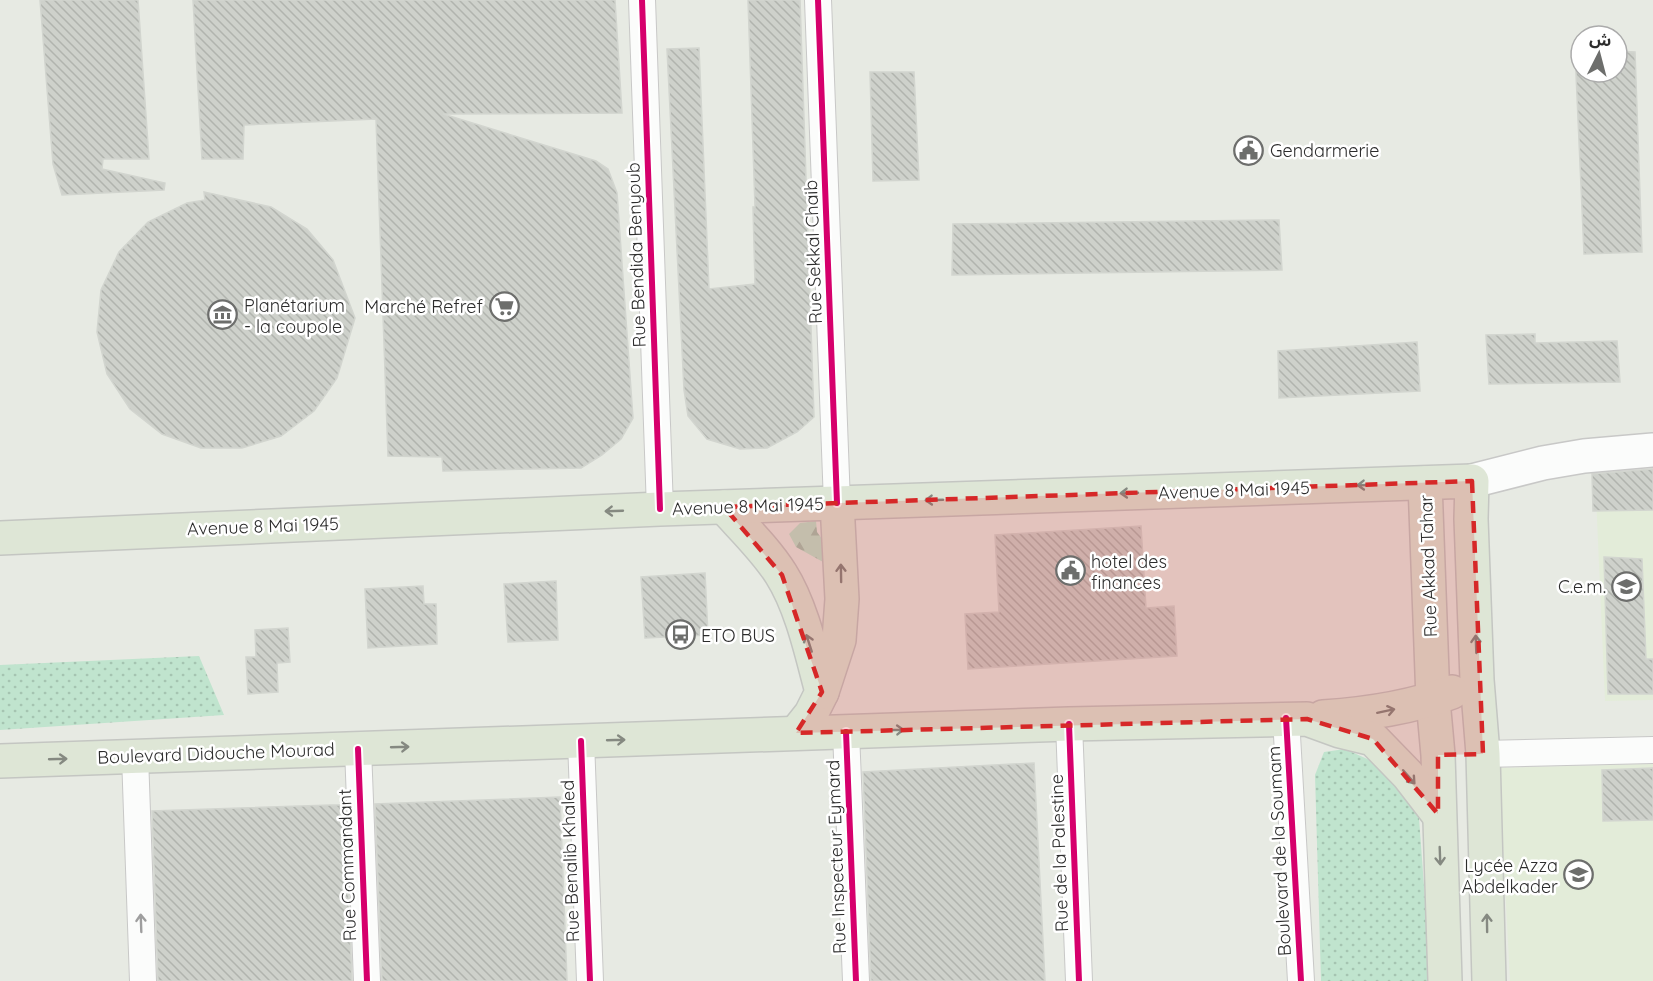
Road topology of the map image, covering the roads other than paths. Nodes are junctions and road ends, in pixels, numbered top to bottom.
1 (642, 0) edge
2 (818, 0) edge
3 (1653, 450) edge
4 (1472, 481) junction
5 (1425, 483) junction
6 (837, 504) junction
7 (724, 507) junction
8 (660, 509) junction
9 (0, 538) edge
10 (1477, 680) junction
11 (822, 692) junction
12 (1432, 700) junction
13 (1296, 719) junction
14 (1069, 724) junction
15 (846, 732) junction
16 (796, 734) junction
17 (1373, 739) junction
18 (581, 741) junction
19 (358, 748) junction
20 (1653, 750) edge
21 (1483, 754) junction
22 (1438, 755) junction
23 (135, 756) junction
24 (0, 761) edge
25 (1438, 814) junction
26 (143, 981) edge
27 (367, 981) edge
28 (590, 981) edge
29 (856, 981) edge
30 (1079, 981) edge
31 (1301, 981) edge
32 (1445, 981) edge
33 (1489, 981) edge

1 - 8 street, Rue Bendida Benyoub
2 - 6 street, Rue Sekkal Chaib
3 - 4 street
4 - 5 main road, Rue Akkad Tahar
10 -> 4 main road
5 -> 6 main road, Avenue 8 Mai 1945
5 - 12 main road, Rue Akkad Tahar
6 - 7 main road, Avenue 8 Mai 1945
11 -> 6 main road
7 - 8 main road, Avenue 8 Mai 1945
11 -> 7 main road
8 -> 9 main road, Avenue 8 Mai 1945
10 - 12 main road
10 - 21 main road
11 - 16 main road
13 -> 12 main road
12 - 22 main road, Rue Akkad Tahar
13 - 14 main road, Boulevard Didouche Mourad
13 - 17 main road, Boulevard Didouche Mourad
13 - 31 street, Boulevard de la Soumam
15 -> 14 main road, Boulevard Didouche Mourad
14 - 30 street, Rue de la Palestine
15 - 16 main road, Boulevard Didouche Mourad
15 - 29 street, Rue Inspecteur Eymard
18 -> 16 main road, Boulevard Didouche Mourad
17 - 22 main road, Boulevard Didouche Mourad
17 -> 25 main road
19 -> 18 main road, Boulevard Didouche Mourad
18 - 28 street, Rue Benalib Khaled
19 - 23 main road, Boulevard Didouche Mourad
19 - 27 street, Rue Commandant
20 - 21 street
21 - 22 main road, Boulevard Didouche Mourad
33 -> 21 main road
22 - 25 main road, Rue Akkad Tahar
24 -> 23 main road, Boulevard Didouche Mourad
26 -> 23 street
25 -> 32 main road, Rue Akkad Tahar

